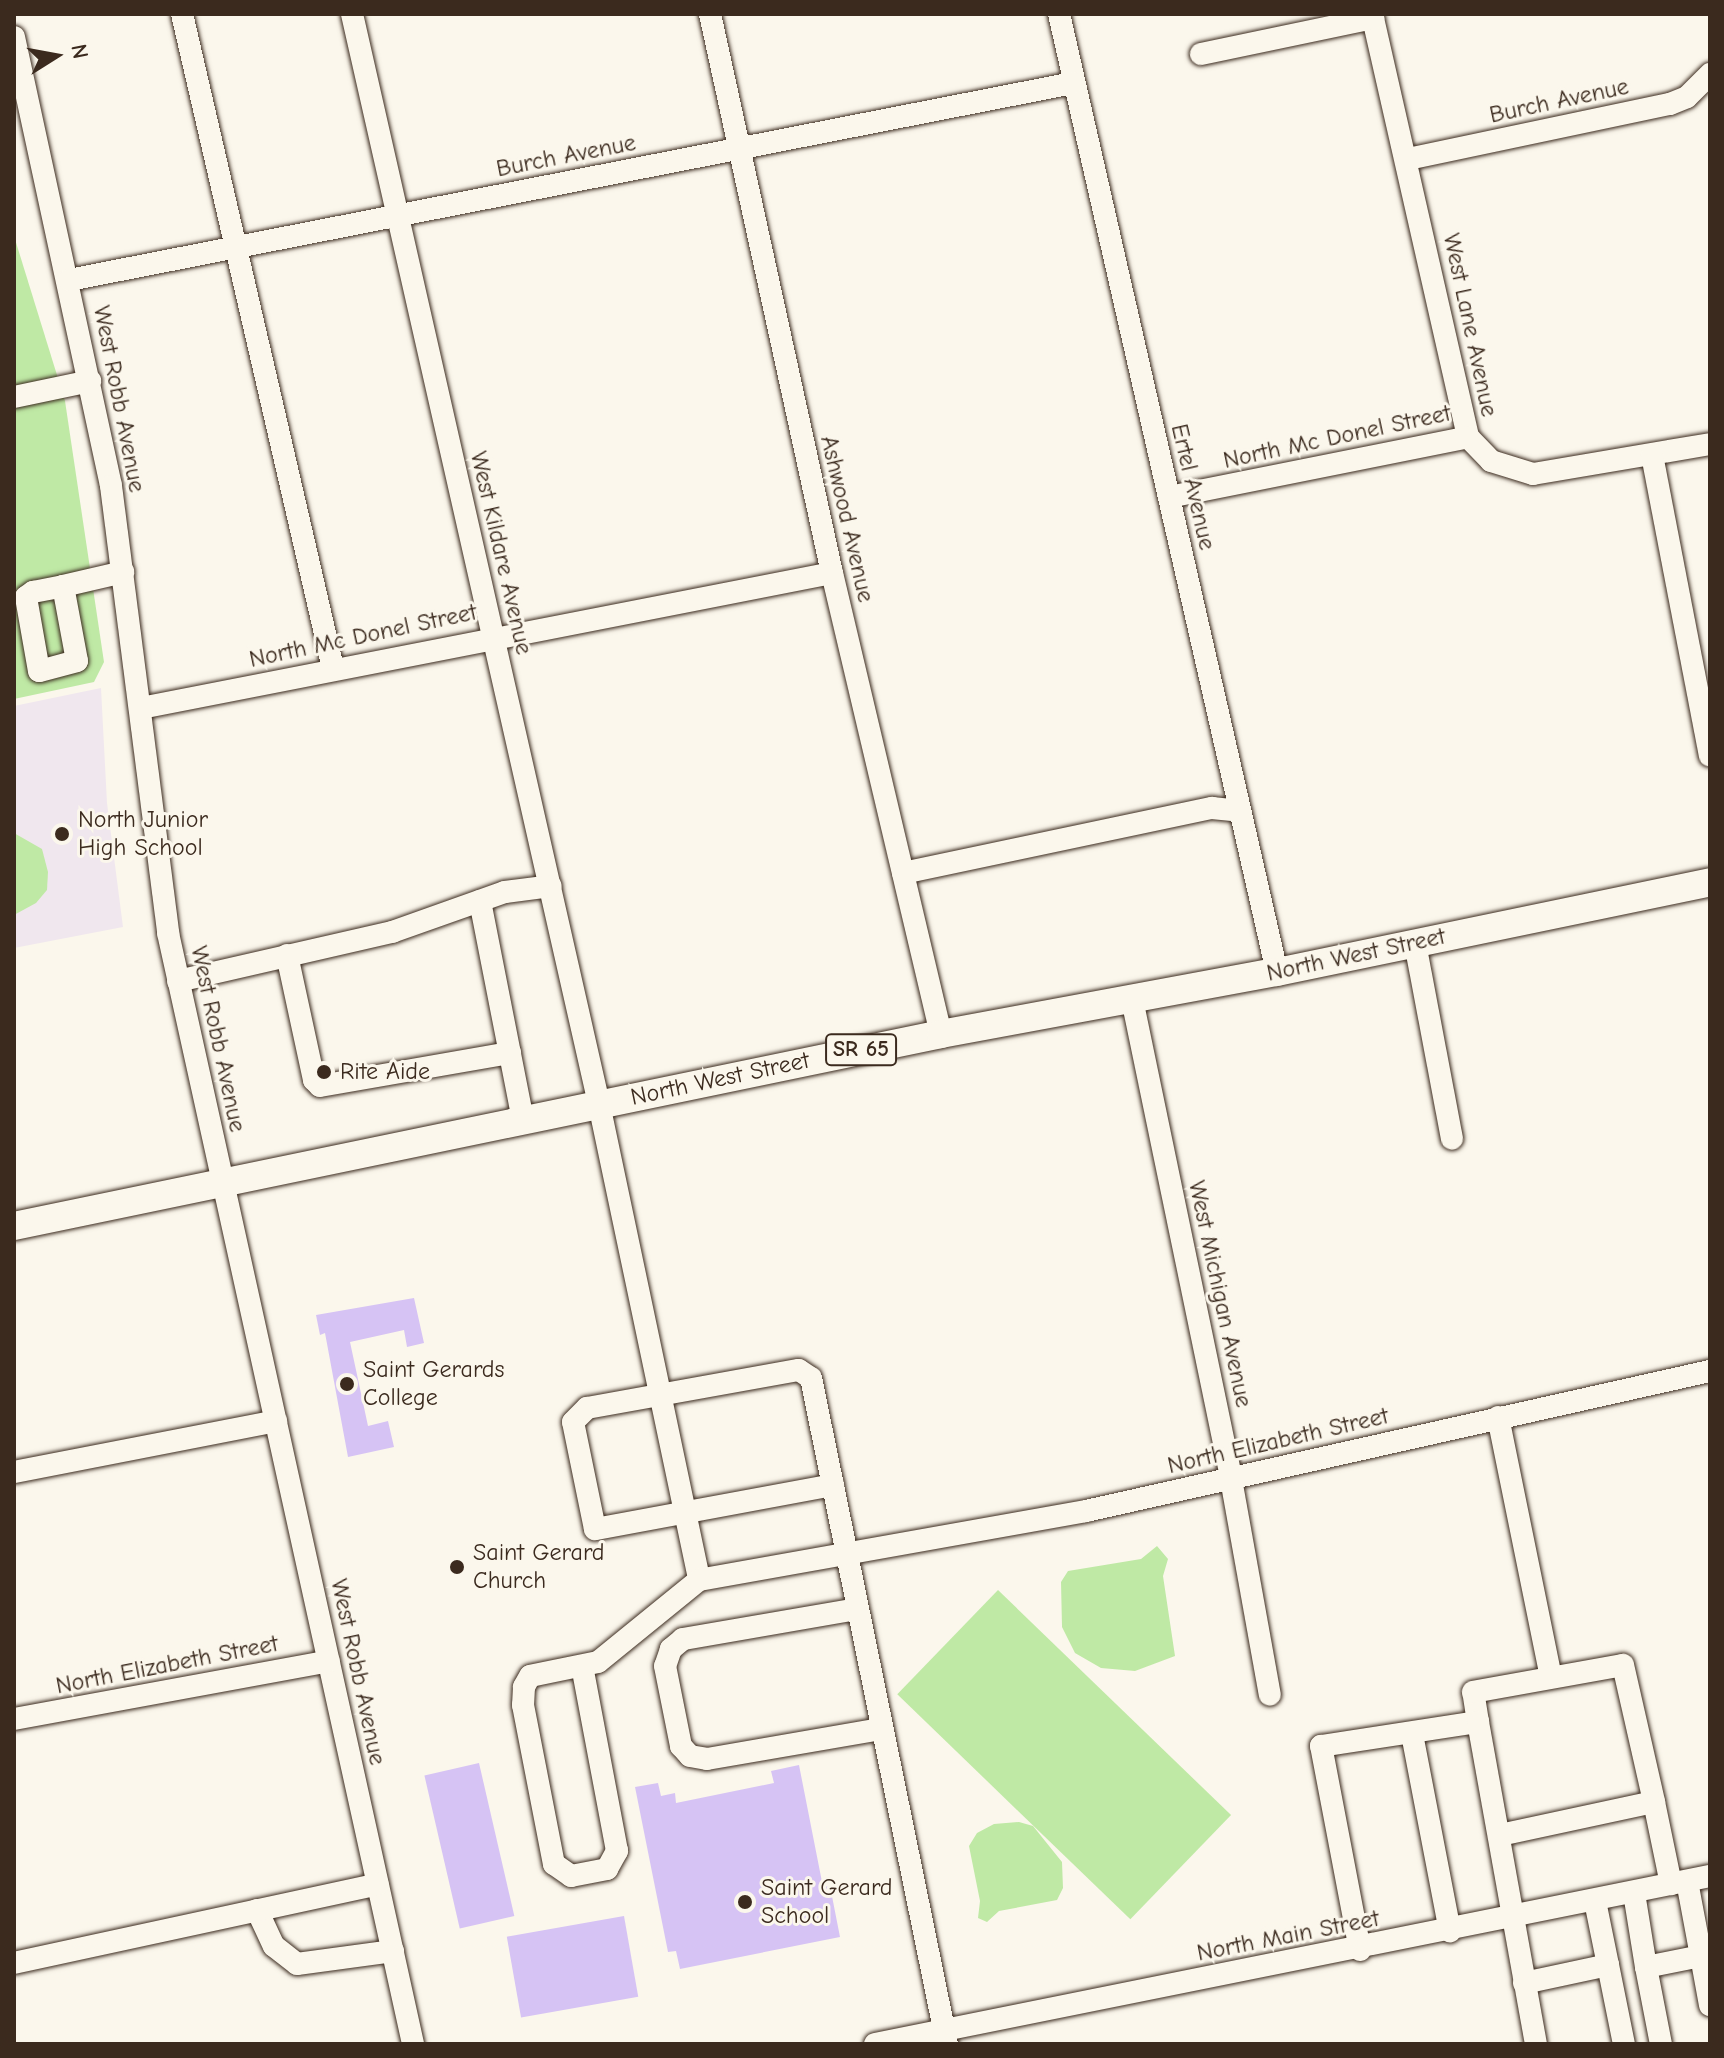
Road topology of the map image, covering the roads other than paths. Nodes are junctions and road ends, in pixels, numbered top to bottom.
1 (182, 14) edge
2 (352, 14) edge
3 (710, 14) edge
4 (1059, 14) edge
5 (1372, 16) edge
6 (14, 37) edge
7 (1201, 54) dead end
8 (1710, 74) edge
9 (1073, 83) junction
10 (739, 149) junction
11 (1408, 159) junction
12 (396, 214) junction
13 (238, 246) junction
14 (69, 280) junction
15 (90, 381) junction
16 (14, 396) edge
17 (1468, 437) junction
18 (1710, 444) edge
19 (1652, 455) junction
20 (1169, 497) junction
21 (123, 572) junction
22 (832, 573) junction
23 (63, 586) dead end
24 (493, 636) junction
25 (333, 668) junction
26 (141, 708) junction
27 (1710, 755) edge
28 (1240, 811) junction
29 (903, 873) junction
30 (1710, 882) edge
31 (551, 886) junction
32 (480, 901) junction
33 (1415, 943) junction
34 (287, 955) junction
35 (1277, 972) junction
36 (178, 981) junction
37 (1132, 999) junction
38 (941, 1034) junction
39 (510, 1053) junction
40 (599, 1104) junction
41 (523, 1120) junction
42 (1452, 1139) dead end
43 (224, 1185) junction
44 (14, 1226) edge
45 (1710, 1371) edge
46 (660, 1396) junction
47 (1498, 1417) junction
48 (276, 1421) junction
49 (14, 1472) edge
50 (1231, 1479) junction
51 (833, 1485) junction
52 (684, 1511) junction
53 (851, 1554) junction
54 (699, 1580) junction
55 (857, 1609) junction
56 (329, 1661) junction
57 (582, 1666) junction
58 (1551, 1677) junction
59 (1270, 1695) dead end
60 (14, 1719) edge
61 (1478, 1722) junction
62 (881, 1729) junction
63 (1412, 1734) junction
64 (1654, 1802) junction
65 (1500, 1835) junction
66 (1710, 1876) edge
67 (1679, 1883) junction
68 (378, 1884) junction
69 (1634, 1893) junction
70 (1595, 1901) junction
71 (257, 1910) junction
72 (1514, 1918) junction
73 (1450, 1931) junction
74 (1360, 1950) junction
75 (393, 1951) junction
76 (1705, 1956) edge
77 (14, 1962) edge
78 (1608, 1965) junction
79 (1646, 1967) junction
80 (1524, 1983) junction
81 (1710, 2005) edge
82 (945, 2037) edge
83 (413, 2044) edge
84 (875, 2044) edge
85 (1536, 2044) edge
86 (1624, 2044) edge
87 (1661, 2044) edge

1 - 13 street
2 - 12 street, West Kildare Avenue
3 - 10 street, Ashwood Avenue
4 - 9 street, Ertel Avenue
5 - 7 street
5 - 11 street, West Lane Avenue
6 - 14 street, West Robb Avenue
8 - 11 street, Burch Avenue
9 - 10 street, Burch Avenue
9 - 20 street, Ertel Avenue
10 - 12 street, Burch Avenue
10 - 22 street, Ashwood Avenue
11 - 17 street, West Lane Avenue
12 - 13 street, Burch Avenue
12 - 24 street, West Kildare Avenue
13 - 14 street, Burch Avenue
13 - 25 street
14 - 15 street, West Robb Avenue
15 - 16 street
15 - 21 street, West Robb Avenue
17 - 19 street, West Lane Avenue
17 - 20 street, North Mc Donel Street
18 - 19 street, West Lane Avenue
19 - 27 street
20 - 28 street, Ertel Avenue
21 - 23 street
21 - 26 street, West Robb Avenue
22 - 24 street, North Mc Donel Street
22 - 29 street, Ashwood Avenue
24 - 25 street, North Mc Donel Street
24 - 31 street, West Kildare Avenue
25 - 26 street, North Mc Donel Street
26 - 36 street, West Robb Avenue
28 - 29 street
28 - 35 street, Ertel Avenue
29 - 38 street, Ashwood Avenue
30 - 33 main road, North West Street / SR 65
31 - 32 street
31 - 40 street, West Kildare Avenue
32 - 34 street
32 - 39 street
33 - 35 main road, North West Street / SR 65
33 - 42 street
34 - 36 street
34 - 39 street
35 - 37 main road, North West Street / SR 65
36 - 43 street, West Robb Avenue
37 - 38 main road, North West Street / SR 65
37 - 50 street, West Michigan Avenue
38 - 40 main road, North West Street / SR 65
39 - 41 street
40 - 41 main road, North West Street / SR 65
40 - 46 street, West Kildare Avenue
41 - 43 main road, North West Street / SR 65
43 - 44 main road, North West Street / SR 65
43 - 48 street, West Robb Avenue
45 - 47 street, North Elizabeth Street
46 - 51 street
46 - 52 street, West Kildare Avenue
46 - 52 street
47 - 50 street, North Elizabeth Street
47 - 58 street
48 - 49 street
48 - 56 street, West Robb Avenue
50 - 53 street, North Elizabeth Street
50 - 59 street, West Michigan Avenue
51 - 52 street
51 - 53 street
52 - 54 street, West Kildare Avenue
53 - 54 street, North Elizabeth Street
53 - 55 street
54 - 57 street
55 - 62 street
55 - 62 street
56 - 60 street, North Elizabeth Street
56 - 68 street, West Robb Avenue
57 - 57 street
58 - 61 street
58 - 64 street
61 - 63 street
61 - 65 street
62 - 82 street
63 - 73 street
63 - 74 street
64 - 65 street
64 - 67 street
65 - 72 street
66 - 67 street, North Main Street
67 - 69 street, North Main Street
67 - 76 street
68 - 71 street
68 - 75 street, West Robb Avenue
69 - 70 street, North Main Street
69 - 79 street
70 - 72 street, North Main Street
70 - 78 street
71 - 75 street
71 - 77 street
72 - 73 street, North Main Street
72 - 80 street
73 - 74 street, North Main Street
74 - 82 street, North Main Street
75 - 83 street, West Robb Avenue
76 - 79 street
76 - 81 street
78 - 80 street
78 - 86 street
79 - 87 street
80 - 85 street
82 - 84 street, North Main Street

